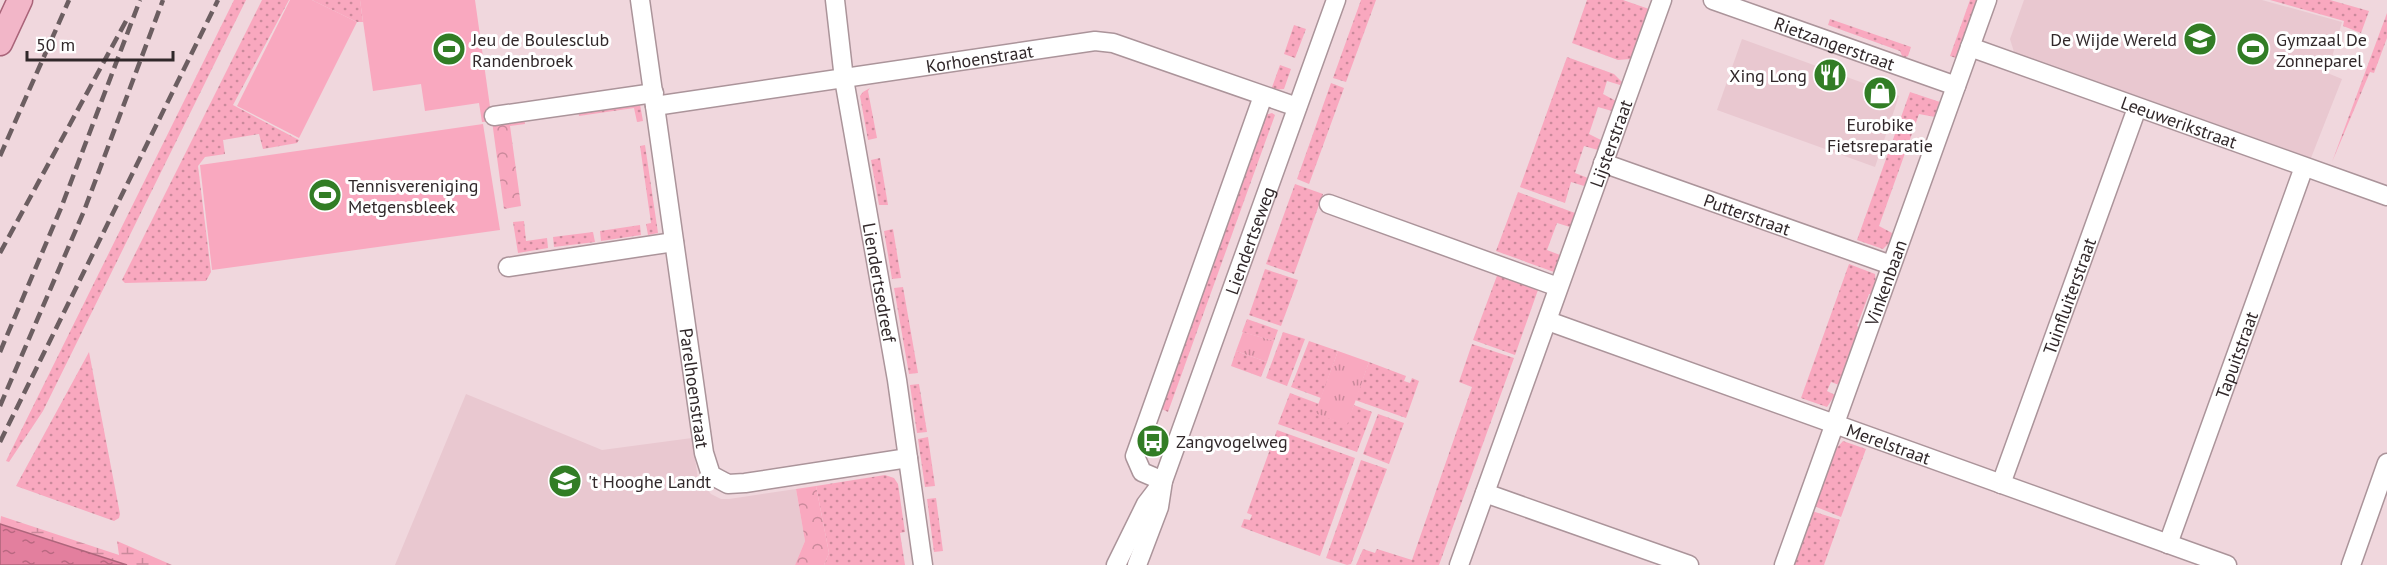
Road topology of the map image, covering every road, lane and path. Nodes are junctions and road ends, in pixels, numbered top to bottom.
1 (20, 0) edge
2 (640, 0) edge
3 (835, 0) edge
4 (1336, 0) edge
5 (1662, 0) edge
6 (1713, 0) edge
7 (1987, 0) edge
8 (0, 43) edge
9 (1970, 48) junction
10 (844, 79) junction
11 (1956, 86) junction
12 (1263, 96) junction
13 (655, 99) junction
14 (1297, 107) junction
15 (2137, 108) junction
16 (494, 116) dead end
17 (1603, 163) junction
18 (2304, 167) junction
19 (2387, 196) edge
20 (1329, 204) dead end
21 (674, 242) junction
22 (1891, 265) junction
23 (508, 267) dead end
24 (1558, 286) junction
25 (1548, 321) junction
26 (1835, 424) junction
27 (909, 458) junction
28 (2387, 463) edge
29 (1163, 481) junction
30 (2001, 484) junction
31 (1485, 493) junction
32 (2168, 544) junction
33 (1130, 563) edge
34 (923, 565) edge
35 (1459, 565) edge
36 (1689, 565) edge
37 (1784, 565) edge
38 (2227, 565) edge
39 (2350, 565) edge

1 - 8 main road
2 - 13 street, Parelhoenstraat
3 - 10 street, Liendertsedreef
4 - 14 street, Liendertseweg
5 - 17 street, Lijsterstraat
6 - 11 street, Rietzangerstraat
7 - 9 street, Vinkenbaan
9 - 11 street, Vinkenbaan
9 - 15 street, Leeuwerikstraat
10 - 12 street, Korhoenstraat
10 - 13 street, Korhoenstraat
10 - 27 street, Liendertsedreef
11 - 22 street, Vinkenbaan
12 - 14 street, Korhoenstraat
12 - 29 street, Liendertseweg
13 - 16 street
13 - 21 street, Parelhoenstraat
14 - 29 street, Liendertseweg
15 - 18 street, Leeuwerikstraat
15 - 30 street, Tuinfluiterstraat
17 - 22 street, Putterstraat
17 - 24 street, Lijsterstraat
18 - 19 street, Leeuwerikstraat
18 - 32 street, Tapuitstraat
20 - 24 street
21 - 23 street
21 - 27 street, Parelhoenstraat
22 - 26 street, Vinkenbaan
24 - 25 street, Lijsterstraat
25 - 26 street, Merelstraat
25 - 31 street, Lijsterstraat
26 - 30 street, Merelstraat
26 - 37 street, Vinkenbaan
27 - 34 street, Liendertsedreef
28 - 39 street
29 - 33 street, Liendertseweg
30 - 32 street, Merelstraat
31 - 35 street, Lijsterstraat
31 - 36 street
32 - 38 street, Merelstraat

